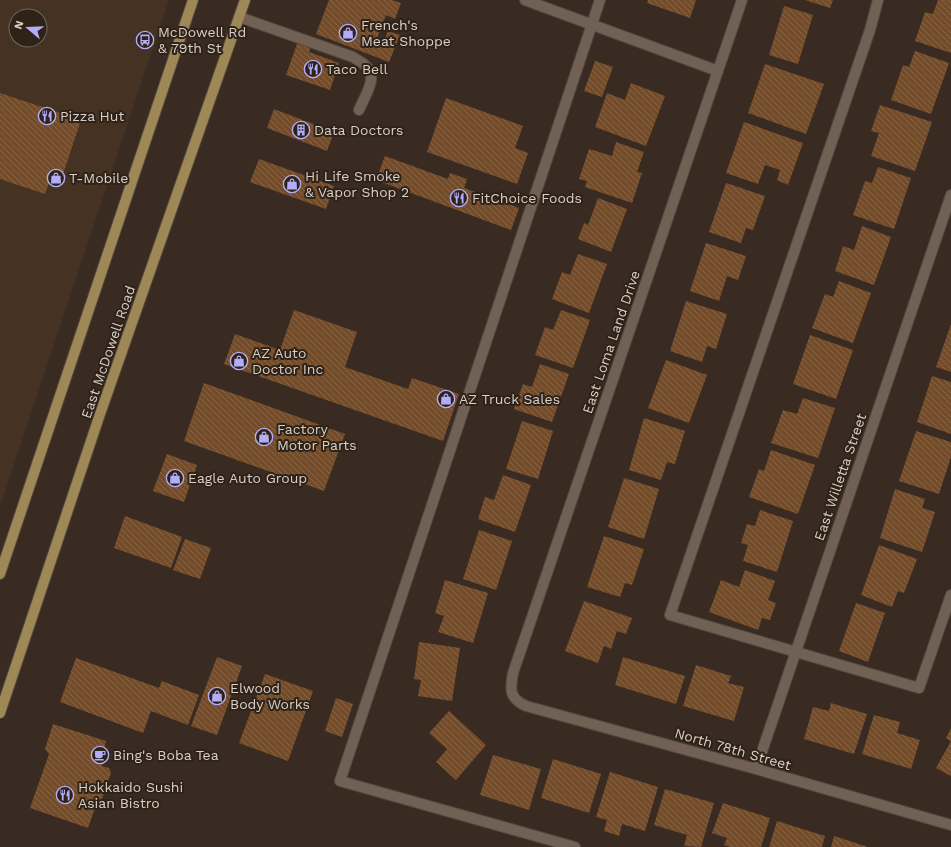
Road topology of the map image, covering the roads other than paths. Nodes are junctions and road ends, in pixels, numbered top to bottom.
1 (193, 0) edge
2 (245, 0) edge
3 (525, 0) edge
4 (600, 0) edge
5 (742, 0) edge
6 (878, 0) edge
7 (540, 3) edge
8 (239, 17) junction
9 (591, 24) junction
10 (718, 71) junction
11 (359, 110) dead end
12 (951, 194) edge
13 (0, 574) edge
14 (951, 595) edge
15 (796, 651) junction
16 (512, 695) joint
17 (0, 713) edge
18 (756, 769) junction
19 (951, 825) edge
20 (575, 847) edge

1 - 13 main road
2 - 8 main road, East McDowell Road
3 - 7 street
4 - 9 street
5 - 10 street, East Loma Land Drive
6 - 15 street
7 - 9 street
8 - 11 street
8 - 17 main road, East McDowell Road
9 - 10 street
9 - 20 street
10 - 16 street, East Loma Land Drive
12 - 15 street, East Willetta Street
14 - 15 street
15 - 18 street, East Willetta Street
16 - 18 street, North 78th Street
18 - 19 street, North 78th Street

